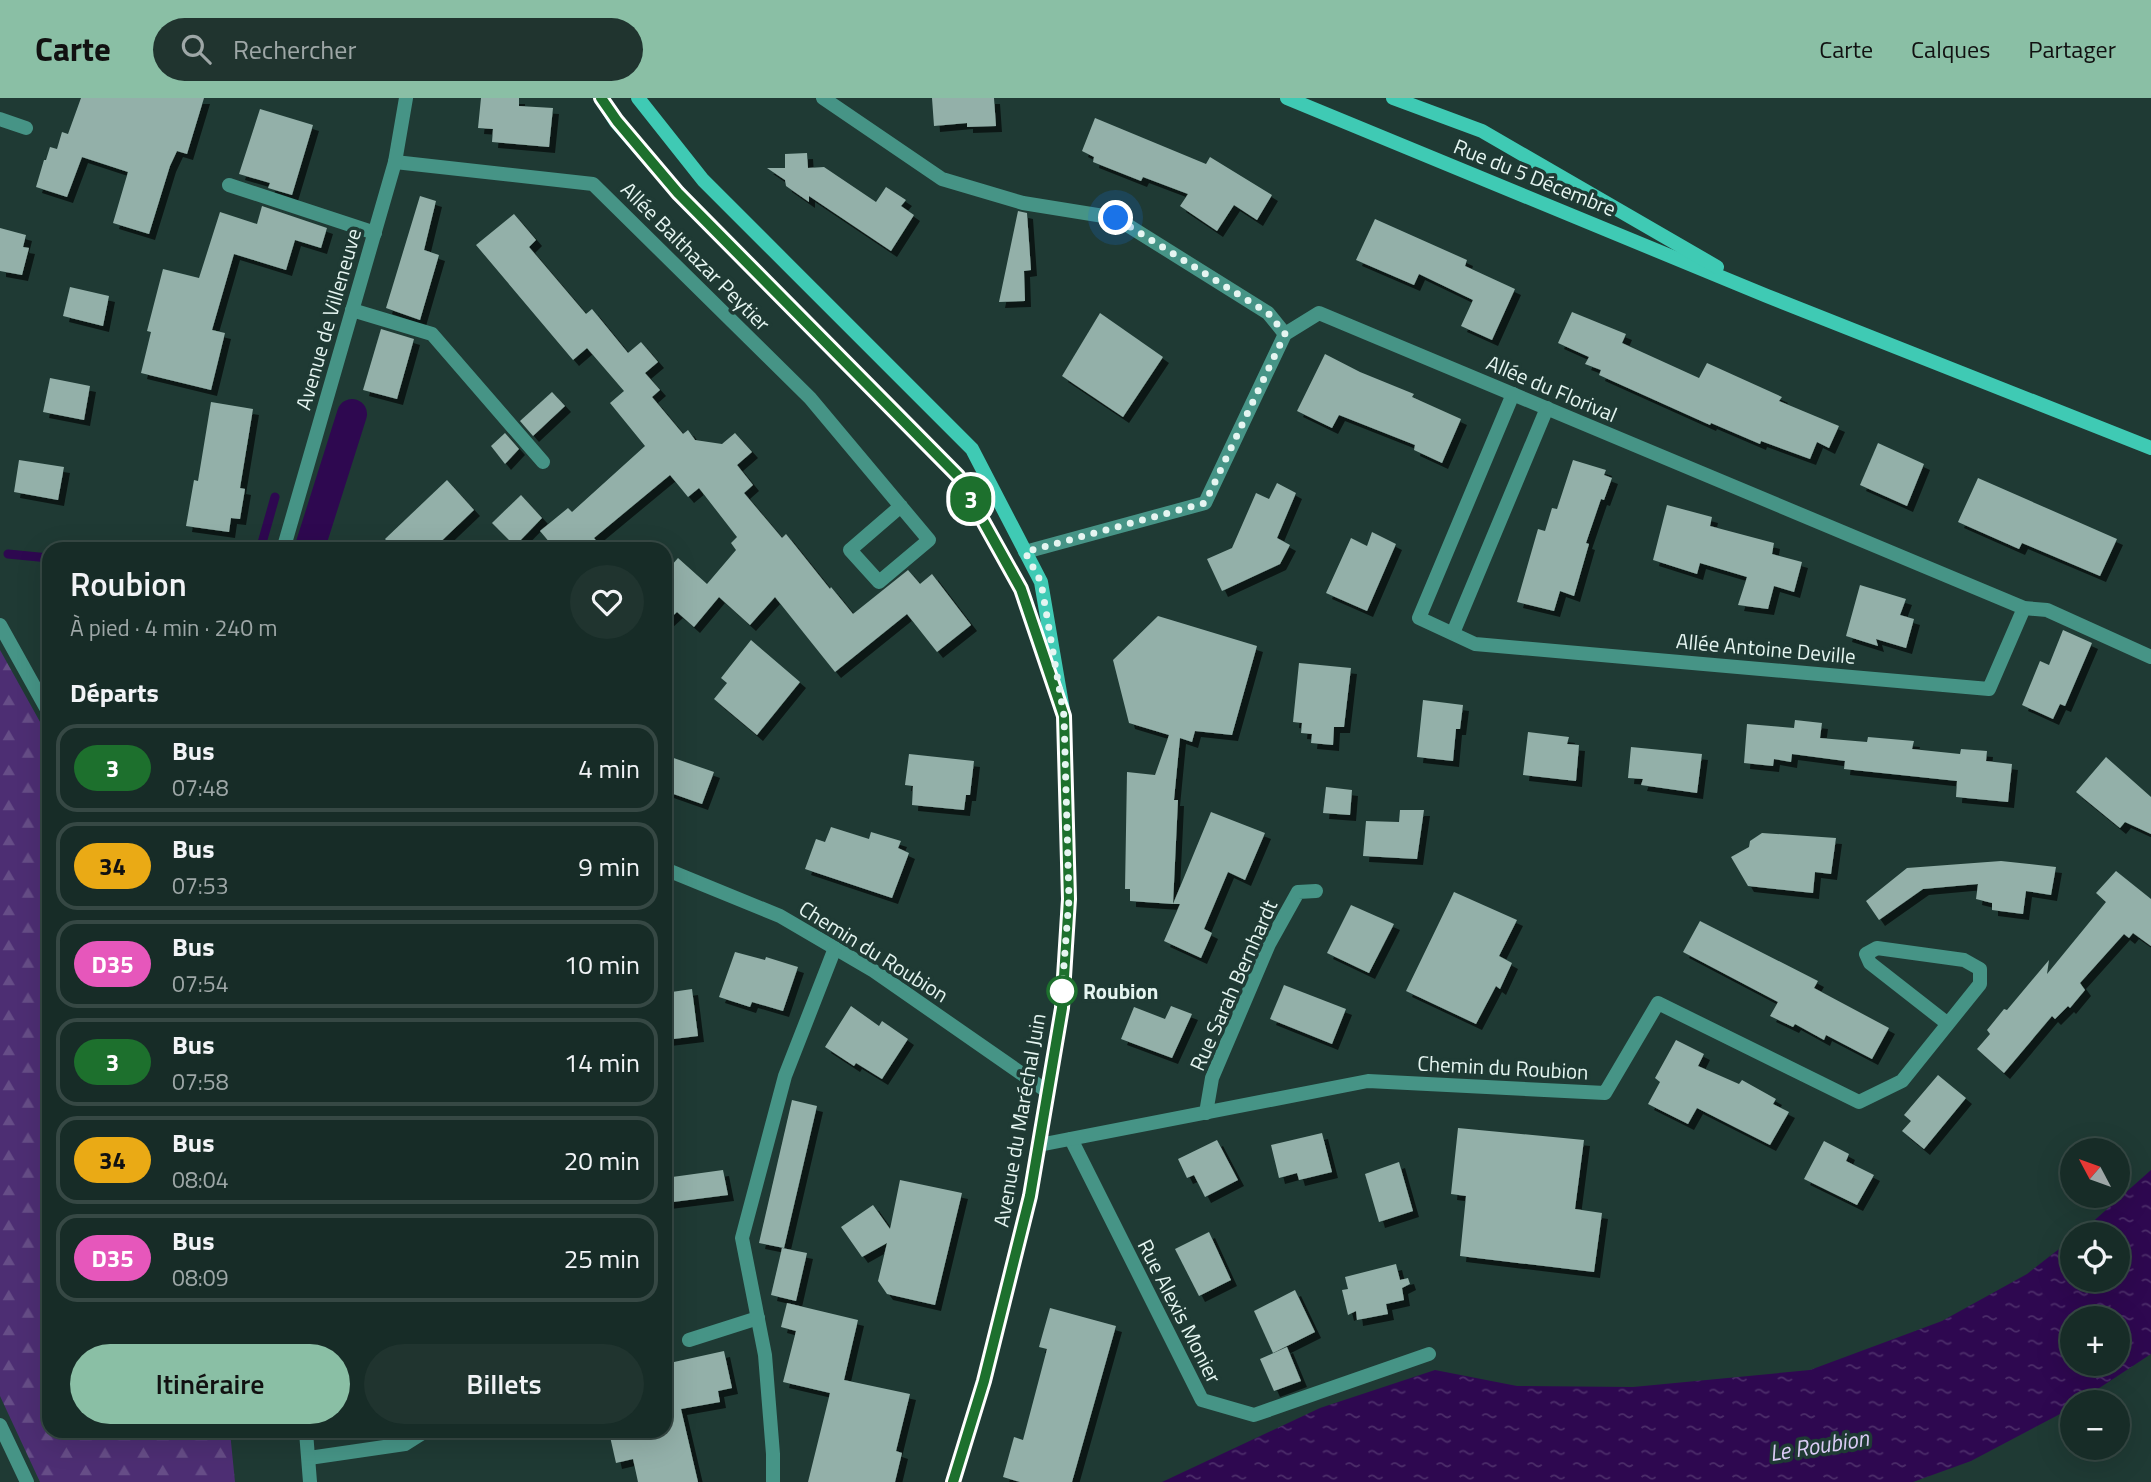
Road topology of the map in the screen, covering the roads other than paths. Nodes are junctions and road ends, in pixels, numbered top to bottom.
1 (406, 98) edge
2 (601, 98) edge
3 (638, 98) edge
4 (823, 98) edge
5 (1287, 98) edge
6 (1393, 98) edge
7 (0, 119) edge
8 (26, 128) dead end
9 (395, 162) junction
10 (229, 185) dead end
11 (375, 233) junction
12 (1766, 296) junction
13 (352, 310) junction
14 (1285, 334) junction
15 (1513, 394) junction
16 (1547, 408) junction
17 (2151, 448) edge
18 (543, 462) dead end
19 (901, 506) junction
20 (285, 542) edge
21 (1025, 552) junction
22 (2024, 608) junction
23 (0, 625) edge
24 (1453, 633) junction
25 (2151, 657) edge
26 (42, 700) edge
27 (1064, 716) junction
28 (672, 872) edge
29 (1316, 891) dead end
30 (835, 948) junction
31 (1948, 1024) junction
32 (1048, 1092) junction
33 (1206, 1112) junction
34 (1071, 1139) junction
35 (1039, 1145) junction
36 (758, 1318) junction
37 (689, 1340) dead end
38 (1429, 1354) dead end
39 (0, 1425) edge
40 (307, 1438) edge
41 (414, 1438) edge
42 (309, 1458) junction
43 (27, 1482) edge
44 (310, 1482) edge
45 (773, 1482) edge
46 (953, 1482) edge

1 - 9 street, Avenue de Villeneuve
2 - 27 main road
3 - 21 main road
4 - 14 street
5 - 12 main road, Rue du 5 Décembre
6 - 12 main road, Rue du 5 Décembre
7 - 8 street
9 - 11 street, Avenue de Villeneuve
9 - 19 street, Allée Balthazar Peytier
10 - 11 street
11 - 13 street, Avenue de Villeneuve
12 - 17 main road, Rue du 5 Décembre
13 - 18 street
13 - 20 street, Avenue de Villeneuve
14 - 15 street, Allée du Florival
14 - 21 street
15 - 16 street, Allée du Florival
15 - 24 street, Allée Antoine Deville
16 - 22 street, Allée du Florival
16 - 24 street
19 - 19 street, Allée Balthazar Peytier
21 - 27 main road
22 - 24 street, Allée Antoine Deville
22 - 25 street, Allée du Florival
23 - 26 street
27 - 32 main road, Avenue du Maréchal Juin
28 - 30 street, Chemin du Roubion
29 - 33 street, Rue Sarah Bernhardt
30 - 32 street, Chemin du Roubion
30 - 36 street
31 - 31 street, Chemin du Roubion
31 - 33 street, Chemin du Roubion
32 - 35 main road, Avenue du Maréchal Juin
33 - 34 street, Chemin du Roubion
34 - 35 street, Chemin du Roubion
34 - 38 street, Rue Alexis Monier
35 - 46 main road, Avenue du Maréchal Juin
36 - 37 street
36 - 45 street
39 - 43 street
40 - 42 street
41 - 42 street
42 - 44 street

